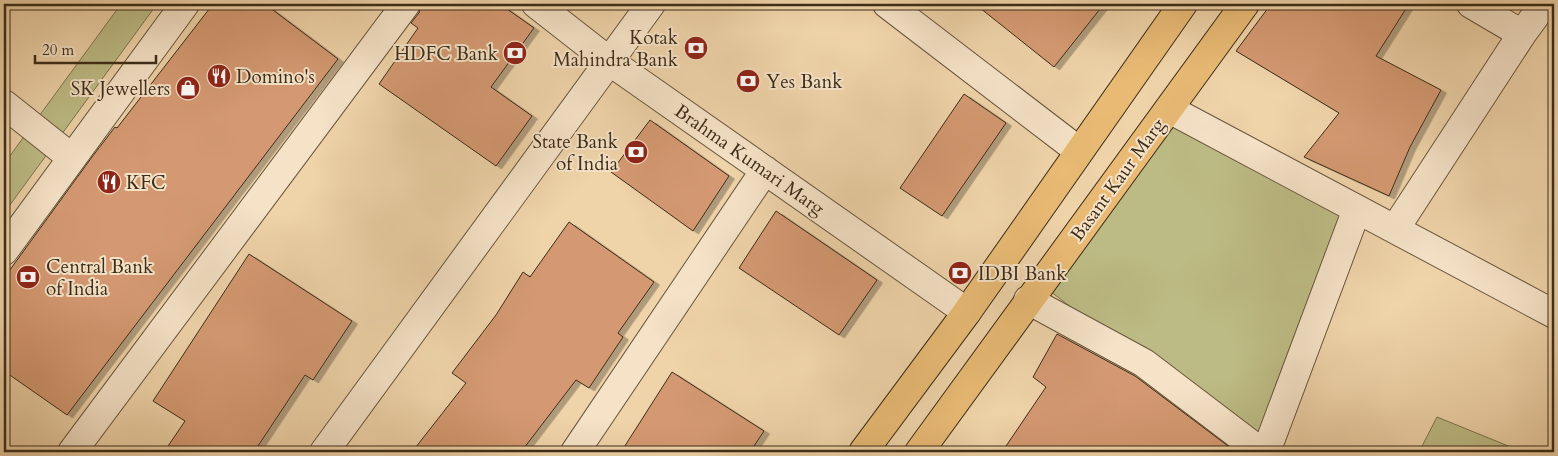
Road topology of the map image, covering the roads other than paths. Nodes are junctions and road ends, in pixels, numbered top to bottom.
1 (185, 4) edge
2 (406, 4) edge
3 (536, 4) edge
4 (651, 4) edge
5 (887, 4) edge
6 (1245, 4) edge
7 (1471, 4) edge
8 (1544, 4) edge
9 (1175, 7) edge
10 (1522, 34) junction
11 (609, 61) junction
12 (4, 104) edge
13 (1169, 109) junction
14 (1080, 151) junction
15 (72, 158) junction
16 (765, 170) junction
17 (1357, 209) junction
18 (1396, 229) junction
19 (4, 251) edge
20 (1028, 300) junction
21 (967, 312) junction
22 (1554, 314) edge
23 (72, 452) edge
24 (324, 452) edge
25 (575, 452) edge
26 (863, 452) edge
27 (919, 452) edge
28 (1261, 452) edge
29 (1266, 452) edge

1 - 15 street
2 - 23 street
3 - 11 street, Brahma Kumari Marg
4 - 11 street
5 - 14 street
6 - 13 main road, Basant Kaur Marg
7 - 10 street
8 - 10 street
9 - 14 main road
10 - 18 street
11 - 16 street, Brahma Kumari Marg
11 - 24 street
12 - 15 street
13 - 17 street
13 - 20 main road, Basant Kaur Marg
14 - 21 main road
15 - 19 street
16 - 21 street, Brahma Kumari Marg
16 - 25 street
17 - 18 street
17 - 29 street
18 - 22 street
20 - 27 main road, Basant Kaur Marg
20 - 28 street
21 - 26 main road

